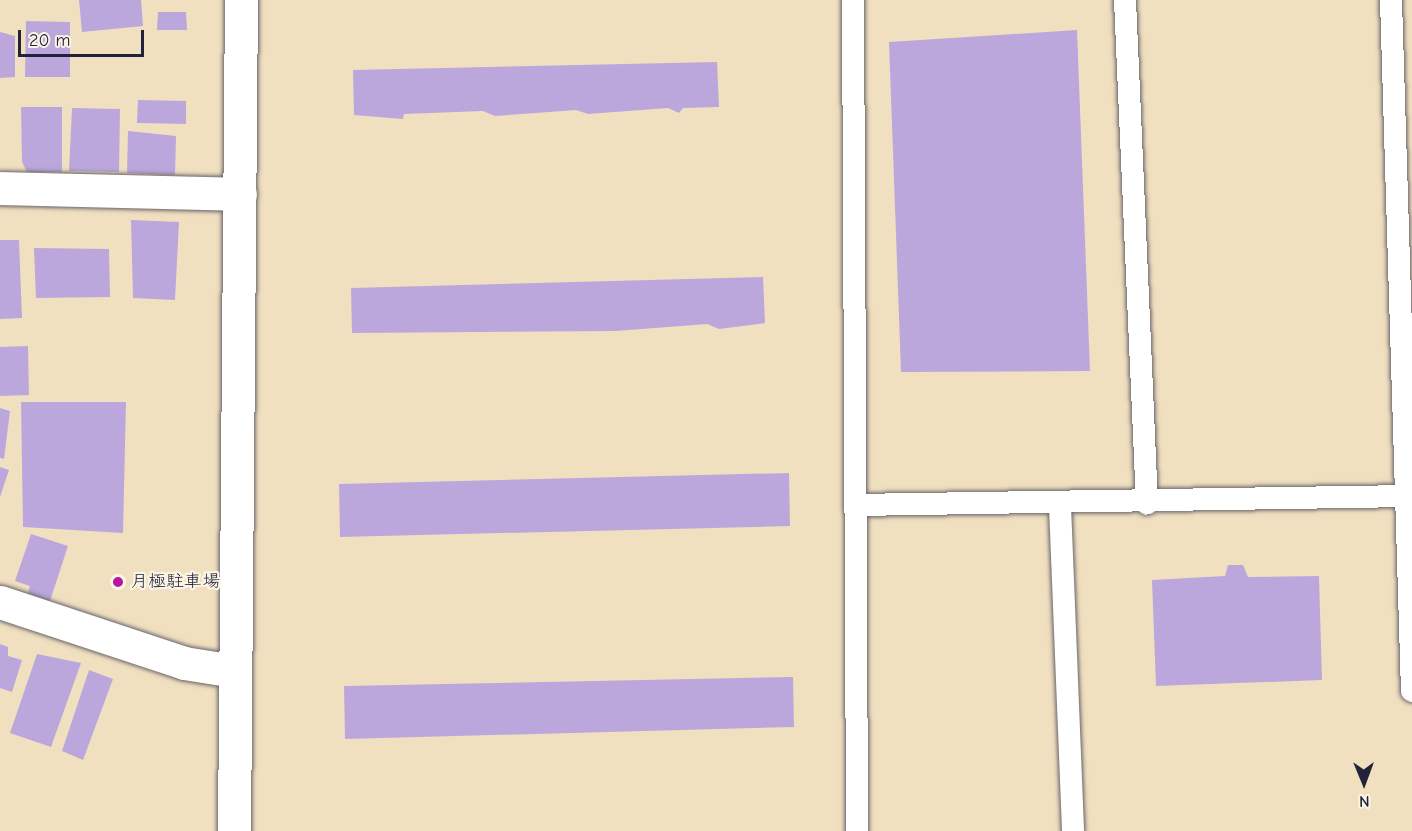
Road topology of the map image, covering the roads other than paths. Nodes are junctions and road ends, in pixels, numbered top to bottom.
1 (241, 0) edge
2 (853, 0) edge
3 (1125, 0) edge
4 (1391, 0) edge
5 (0, 188) edge
6 (240, 194) junction
7 (1408, 496) edge
8 (1147, 504) junction
9 (855, 505) junction
10 (1060, 506) junction
11 (0, 602) edge
12 (234, 671) junction
13 (1412, 691) edge
14 (234, 831) edge
15 (857, 831) edge
16 (1073, 831) edge

1 - 6 street
2 - 9 lane
3 - 8 lane
4 - 7 lane
5 - 6 street
6 - 12 street
7 - 8 lane
7 - 13 lane
8 - 10 lane
9 - 10 lane
9 - 15 lane
10 - 16 lane
11 - 12 street
12 - 14 street

